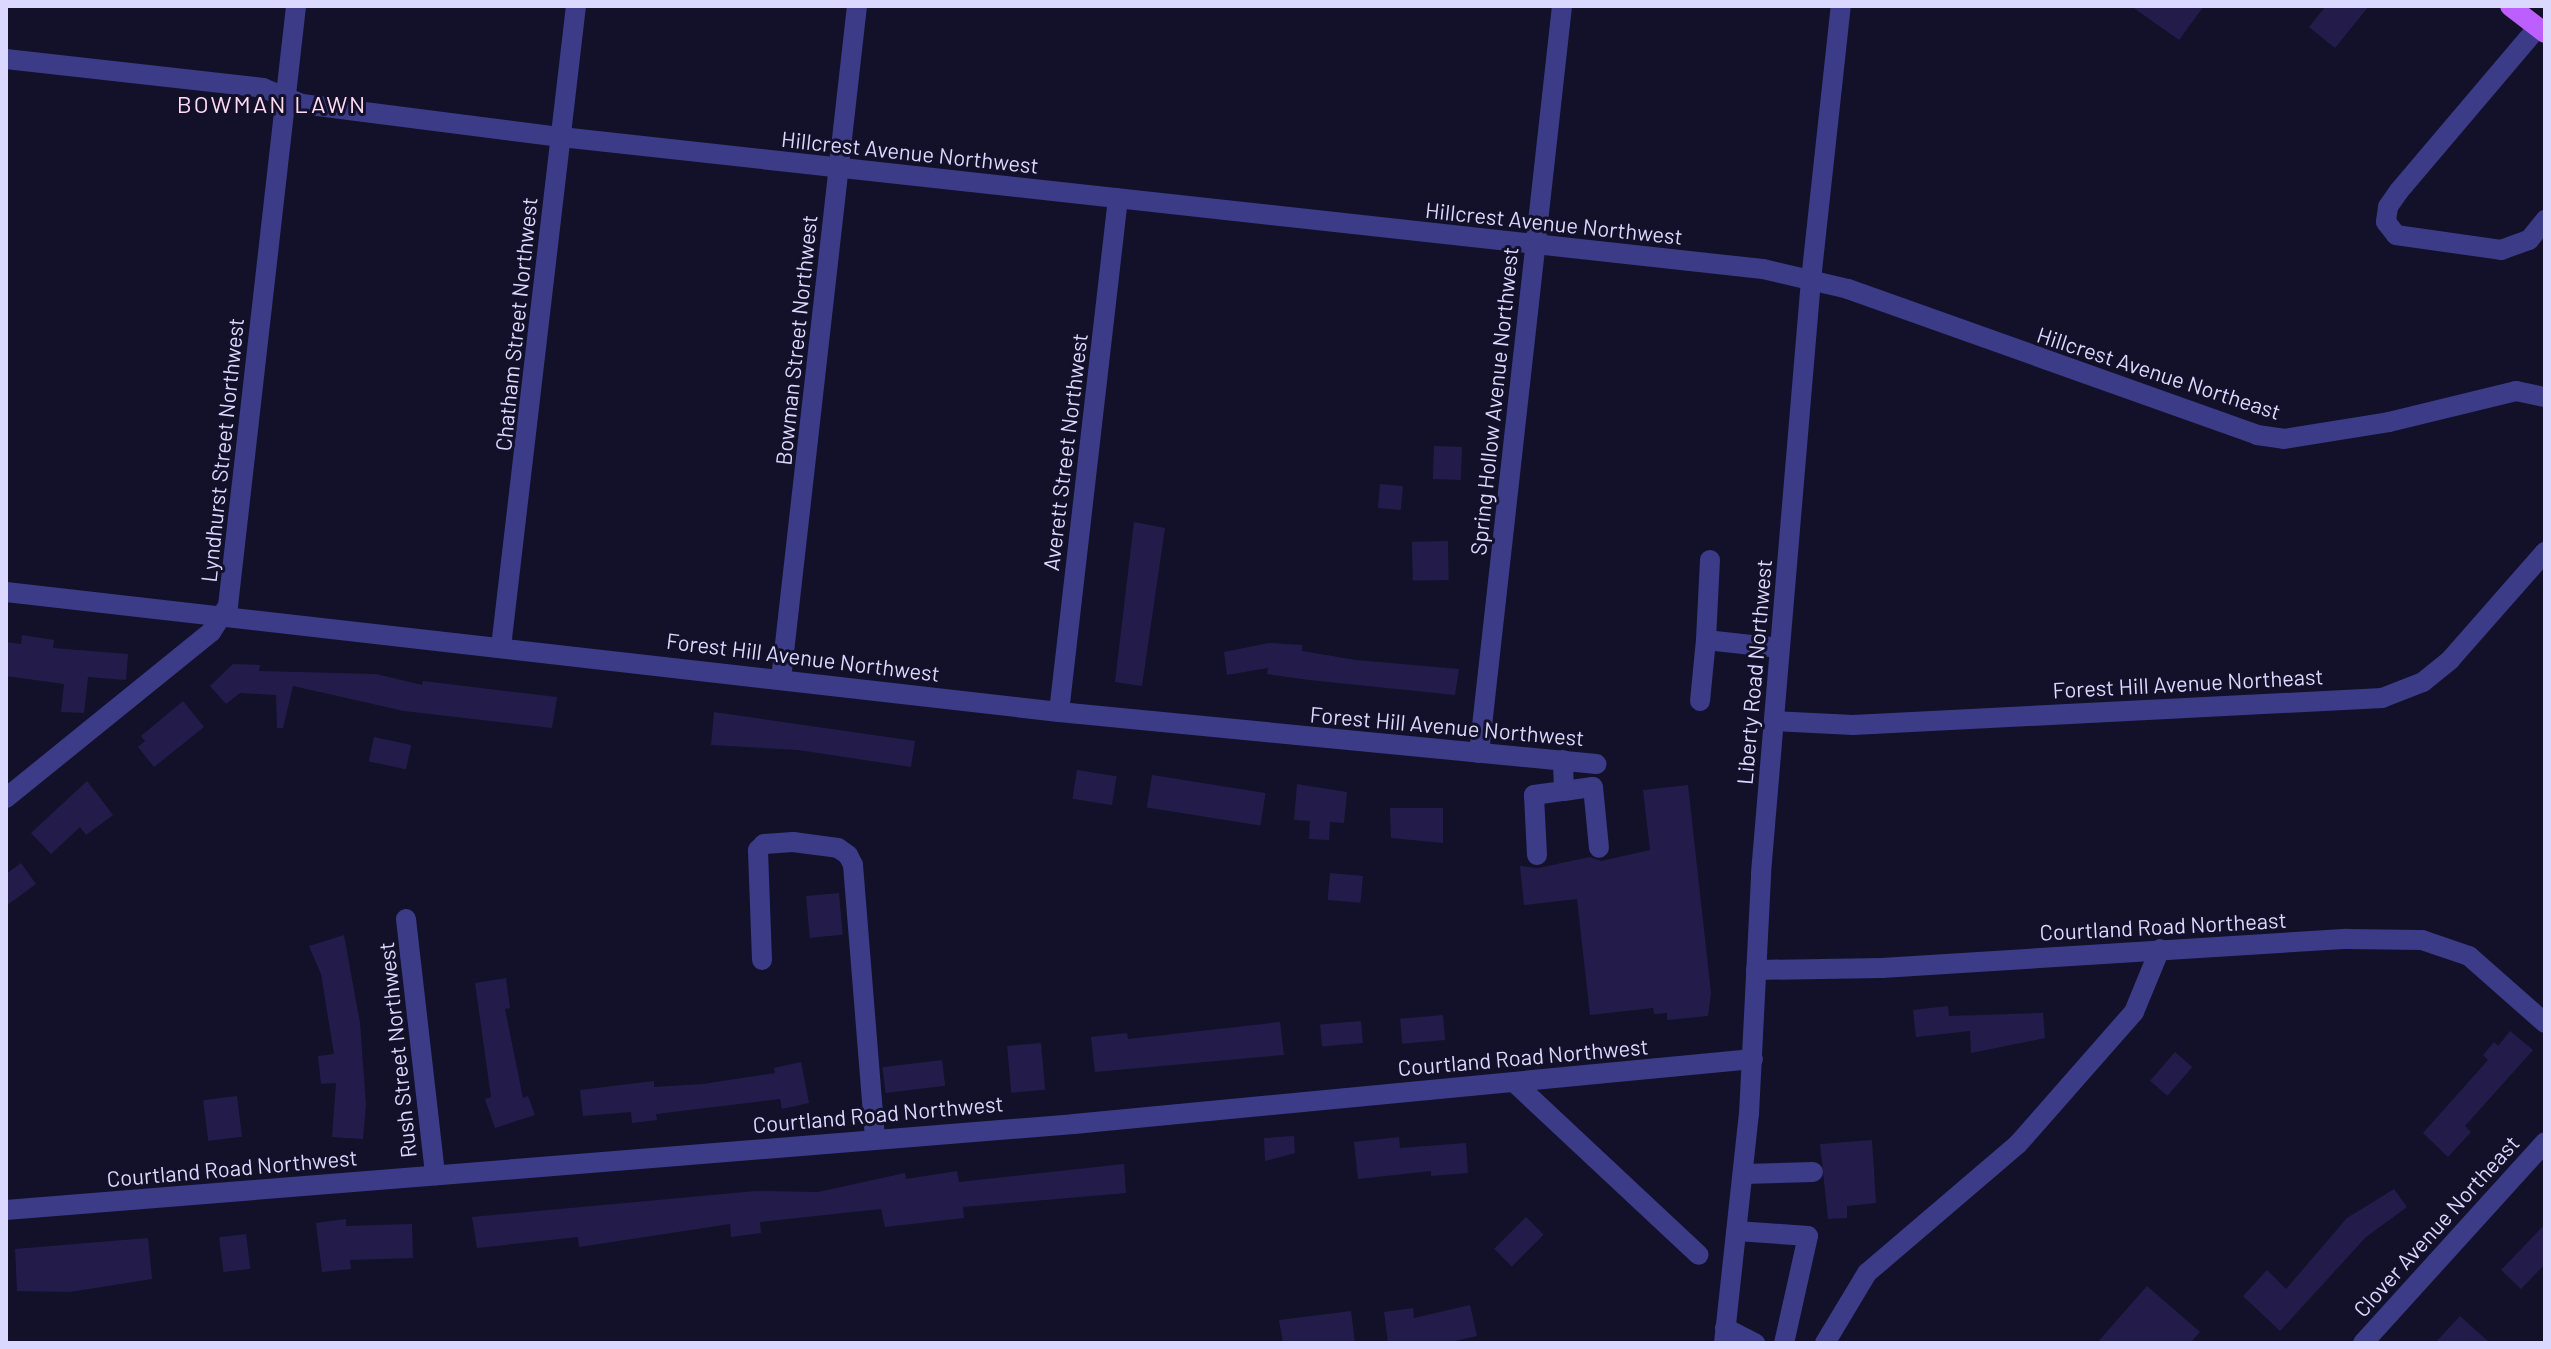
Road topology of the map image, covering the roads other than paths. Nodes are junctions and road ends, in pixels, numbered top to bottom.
1 (296, 6) edge
2 (576, 6) edge
3 (857, 6) edge
4 (1562, 6) edge
5 (1841, 6) edge
6 (2510, 6) edge
7 (2541, 30) edge
8 (6, 59) edge
9 (286, 97) junction
10 (561, 137) junction
11 (838, 169) junction
12 (1118, 198) junction
13 (2545, 220) edge
14 (1536, 245) junction
15 (1811, 280) junction
16 (2545, 397) edge
17 (2545, 552) edge
18 (1710, 560) dead end
19 (6, 592) edge
20 (223, 615) junction
21 (1706, 640) junction
22 (501, 647) junction
23 (1780, 648) junction
24 (781, 679) junction
25 (1700, 701) dead end
26 (1059, 712) junction
27 (1774, 721) junction
28 (1479, 753) junction
29 (1563, 760) junction
30 (1596, 764) dead end
31 (1564, 791) junction
32 (6, 798) edge
33 (1599, 848) dead end
34 (1537, 855) dead end
35 (406, 919) dead end
36 (2160, 949) junction
37 (762, 960) dead end
38 (1756, 970) junction
39 (2545, 1023) edge
40 (1753, 1059) junction
41 (1516, 1084) junction
42 (875, 1139) junction
43 (2545, 1142) edge
44 (1813, 1172) dead end
45 (1744, 1174) junction
46 (435, 1175) junction
47 (6, 1210) edge
48 (1737, 1231) junction
49 (1699, 1255) dead end
50 (1725, 1336) edge
51 (1755, 1343) edge
52 (1784, 1343) edge
53 (1825, 1343) edge
54 (2363, 1343) edge

1 - 9 street, Lyndhurst Street Northwest
2 - 10 street, Chatham Street Northwest
3 - 11 street, Bowman Street Northwest
4 - 14 street, Spring Hollow Avenue Northwest
5 - 15 street, Liberty Road Northwest
6 - 7 main road
7 - 13 street
8 - 9 street, Hillcrest Avenue Northwest
9 - 10 street, Hillcrest Avenue Northwest
9 - 20 street, Lyndhurst Street Northwest
10 - 11 street, Hillcrest Avenue Northwest
10 - 22 street, Chatham Street Northwest
11 - 12 street, Hillcrest Avenue Northwest
11 - 24 street, Bowman Street Northwest
12 - 14 street, Hillcrest Avenue Northwest
12 - 26 street, Averett Street Northwest
14 - 15 street, Hillcrest Avenue Northwest
14 - 28 street, Spring Hollow Avenue Northwest
15 - 16 street, Hillcrest Avenue Northeast
15 - 23 street, Liberty Road Northwest
17 - 27 street, Forest Hill Avenue Northeast
18 - 21 street
19 - 20 street, Forest Hill Avenue Northwest
20 - 22 street, Forest Hill Avenue Northwest
20 - 32 street, Lyndhurst Street Northwest
21 - 23 street
21 - 25 street
22 - 24 street, Forest Hill Avenue Northwest
23 - 27 street, Liberty Road Northwest
24 - 26 street, Forest Hill Avenue Northwest
26 - 28 street, Forest Hill Avenue Northwest
27 - 38 street, Liberty Road Northwest
28 - 29 street, Forest Hill Avenue Northwest
29 - 30 street, Forest Hill Avenue Northwest
29 - 31 street
31 - 33 street
31 - 34 street
35 - 46 street, Rush Street Northwest
36 - 38 street, Courtland Road Northeast
36 - 39 street, Courtland Road Northeast
36 - 53 street
37 - 42 street
38 - 40 street, Liberty Road Northwest
40 - 41 street, Courtland Road Northwest
40 - 45 street, Liberty Road Northwest
41 - 42 street, Courtland Road Northwest
41 - 49 street
42 - 46 street, Courtland Road Northwest
43 - 54 street, Clover Avenue Northeast
44 - 45 street
45 - 48 street, Liberty Road Northwest
46 - 47 street, Courtland Road Northwest
48 - 50 street, Liberty Road Northwest
48 - 52 street
50 - 51 street

